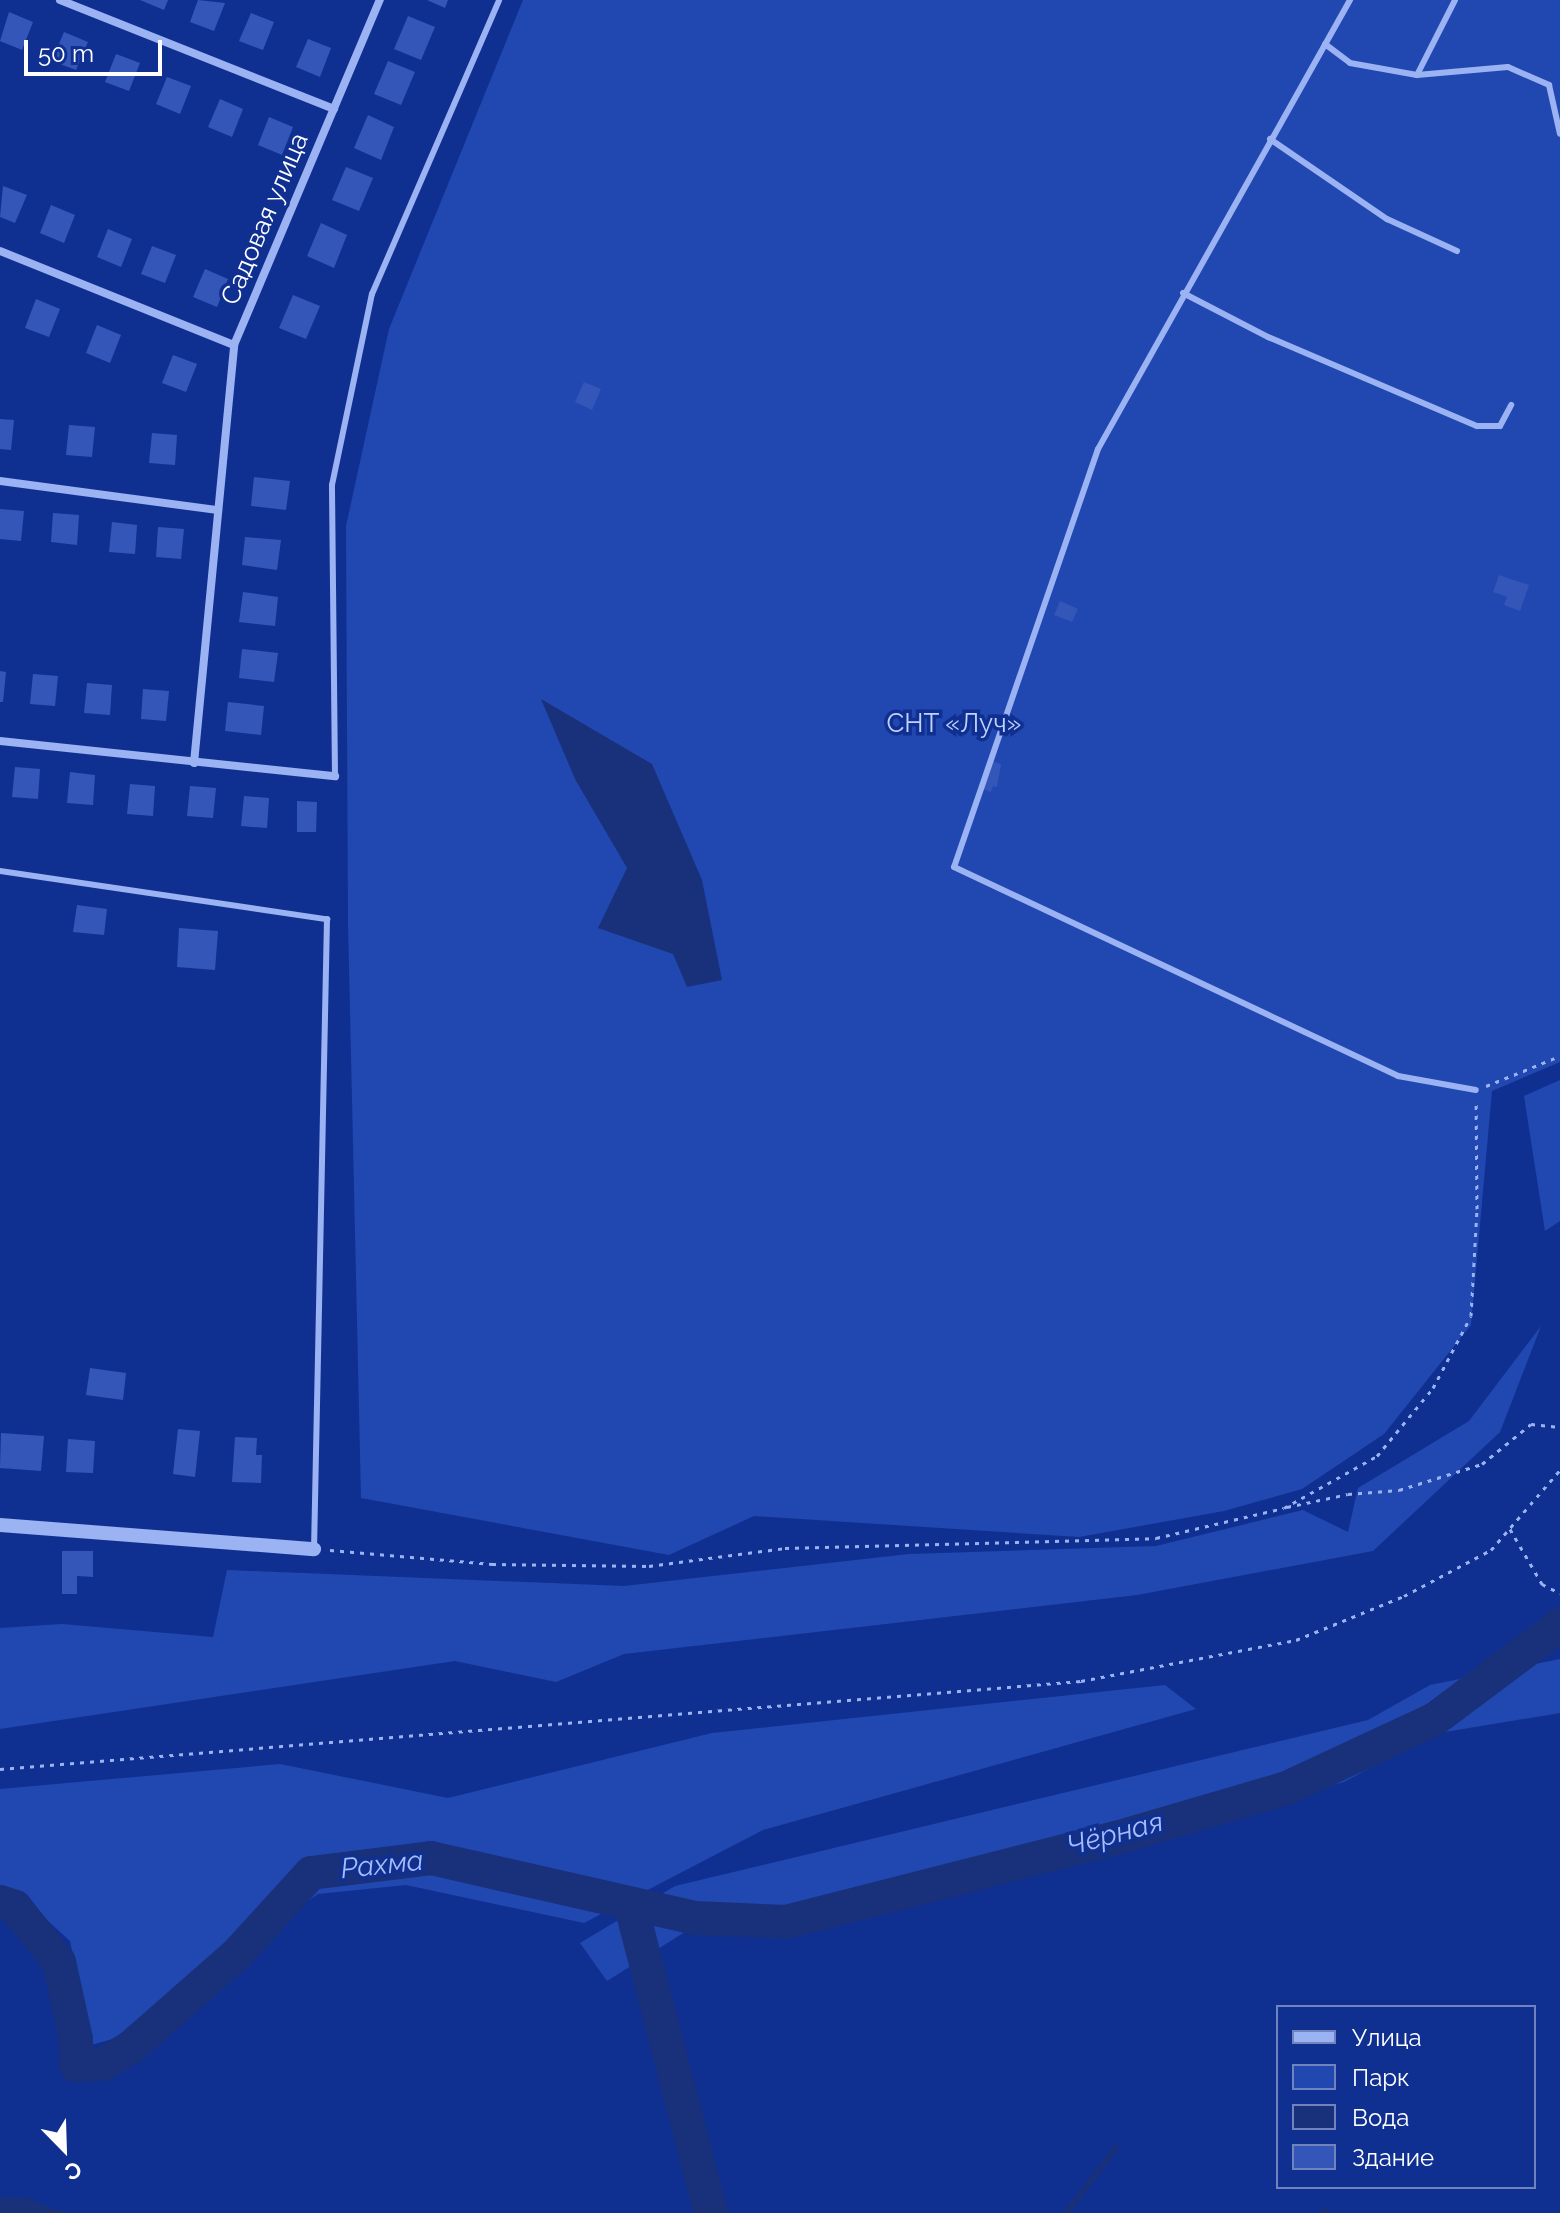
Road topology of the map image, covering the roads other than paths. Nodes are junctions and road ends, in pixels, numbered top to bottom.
1 (60, 0) edge
2 (380, 0) edge
3 (499, 0) edge
4 (1350, 0) edge
5 (1455, 0) edge
6 (1325, 44) junction
7 (1417, 75) junction
8 (334, 109) junction
9 (1560, 134) edge
10 (1270, 139) junction
11 (0, 251) edge
12 (1457, 251) dead end
13 (1183, 293) junction
14 (234, 345) junction
15 (1511, 405) dead end
16 (0, 481) edge
17 (218, 510) junction
18 (0, 741) edge
19 (194, 763) junction
20 (335, 776) joint
21 (0, 871) edge
22 (1476, 1090) road end
23 (0, 1525) edge
24 (314, 1549) joint

1 - 8 street, Садовая улица
2 - 8 street, Садовая улица
3 - 20 lane
4 - 6 lane
5 - 7 lane
6 - 7 lane
6 - 10 lane
7 - 9 lane
8 - 14 street, Садовая улица
10 - 12 lane
10 - 13 lane
11 - 14 street, Садовая улица
13 - 15 lane
13 - 22 lane
14 - 17 street, Садовая улица
16 - 17 street
17 - 19 street, Садовая улица
18 - 19 street
19 - 20 street
21 - 24 lane
23 - 24 street

